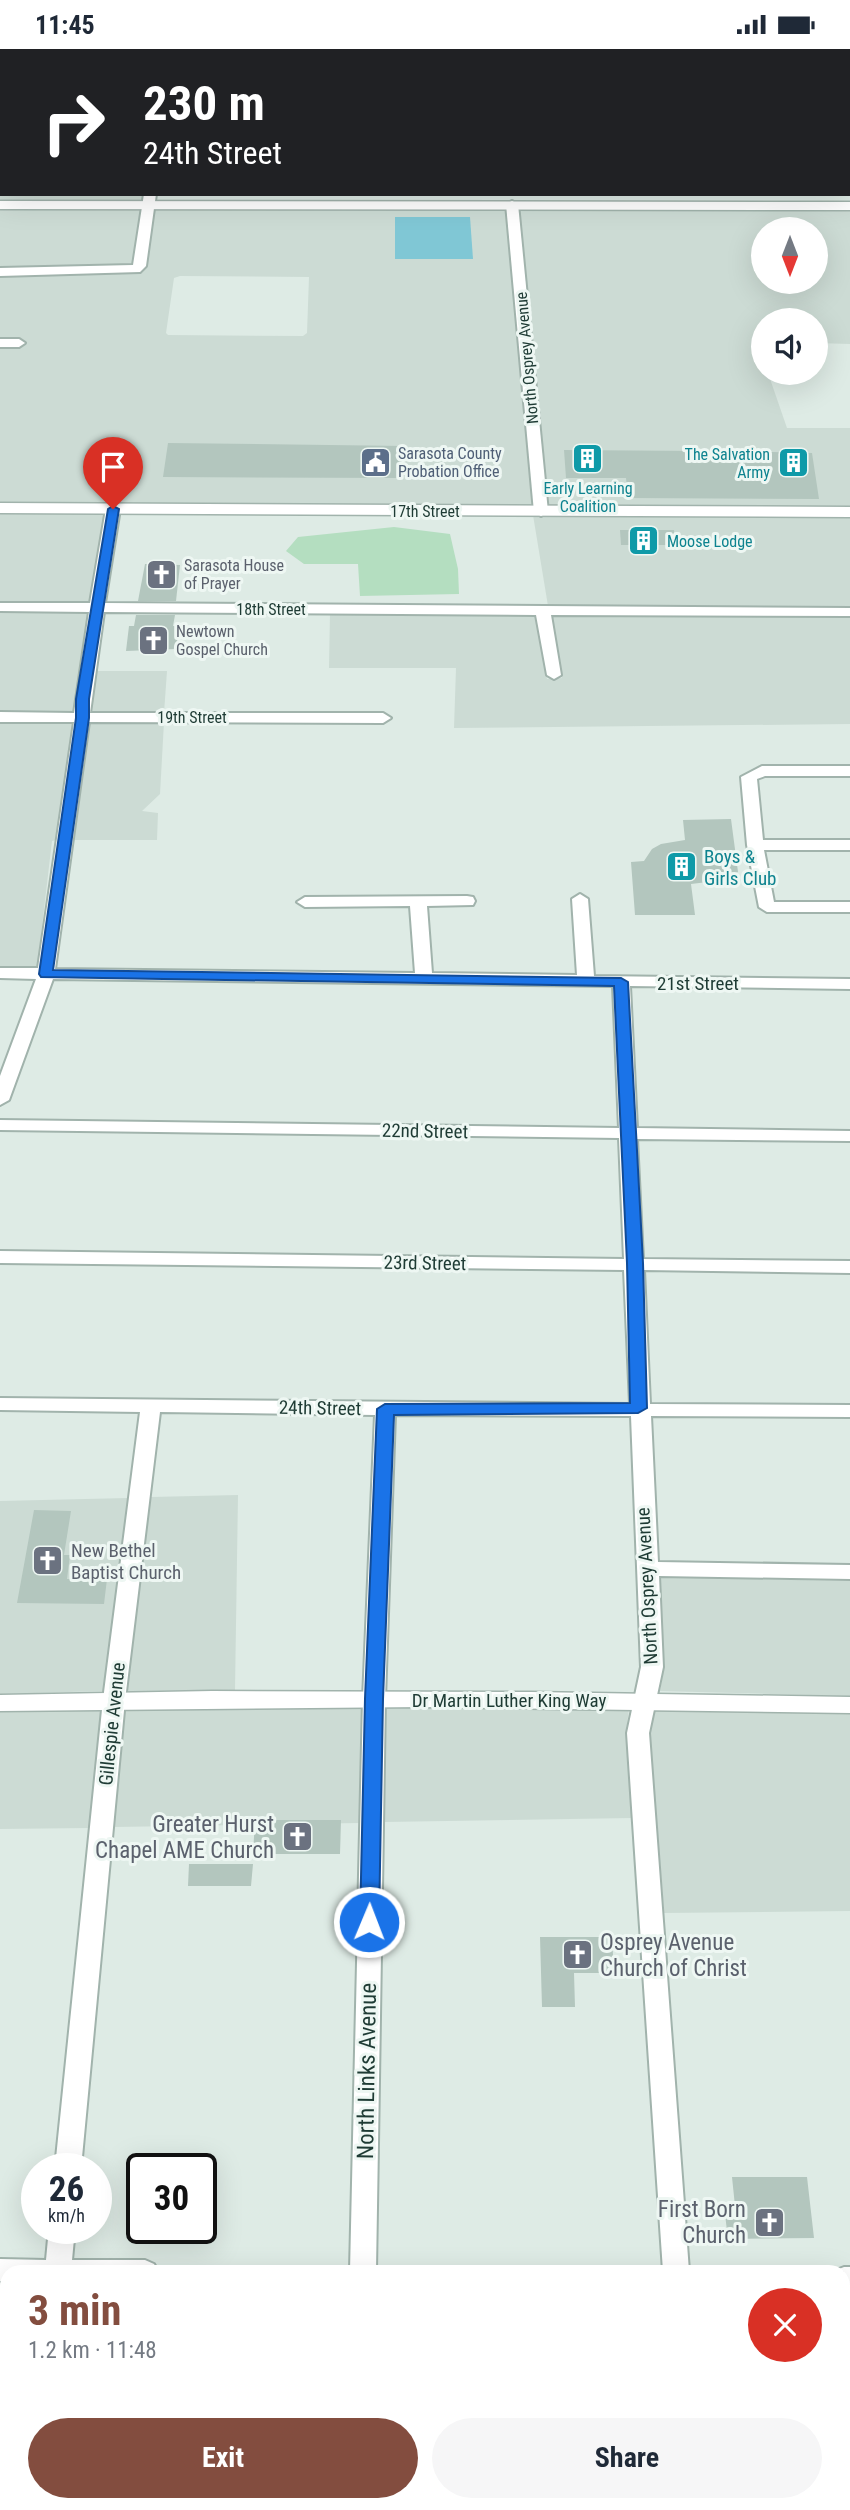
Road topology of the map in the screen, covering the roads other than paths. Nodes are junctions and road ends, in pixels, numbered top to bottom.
1 (149, 199) edge
2 (512, 204) junction
3 (0, 205) edge
4 (850, 205) edge
5 (0, 272) edge
6 (0, 343) edge
7 (19, 343) dead end
8 (0, 508) edge
9 (113, 509) junction
10 (541, 512) junction
11 (850, 512) edge
12 (0, 607) edge
13 (96, 608) junction
14 (543, 610) junction
15 (850, 612) edge
16 (554, 675) dead end
17 (0, 717) edge
18 (82, 718) junction
19 (383, 719) dead end
20 (850, 771) edge
21 (755, 845) junction
22 (850, 845) edge
23 (580, 899) dead end
24 (467, 901) dead end
25 (305, 902) dead end
26 (418, 902) junction
27 (850, 907) edge
28 (0, 973) edge
29 (46, 974) junction
30 (424, 978) junction
31 (586, 981) junction
32 (621, 982) junction
33 (850, 984) edge
34 (0, 1100) edge
35 (0, 1125) edge
36 (627, 1134) junction
37 (850, 1136) edge
38 (0, 1257) edge
39 (635, 1263) junction
40 (850, 1267) edge
41 (0, 1404) edge
42 (151, 1406) junction
43 (638, 1408) junction
44 (385, 1409) junction
45 (850, 1411) edge
46 (647, 1569) junction
47 (850, 1572) edge
48 (374, 1699) junction
49 (114, 1700) junction
50 (644, 1700) junction
51 (0, 1703) edge
52 (850, 1705) edge
53 (69, 2153) edge
54 (61, 2244) edge
55 (59, 2265) edge
56 (363, 2265) edge
57 (676, 2265) edge

1 - 2 street
1 - 3 street
1 - 5 street
2 - 4 street
2 - 10 street, North Osprey Avenue
6 - 7 street
8 - 9 street, 17th Street
9 - 10 street, 17th Street
9 - 13 street
10 - 11 street, 17th Street
12 - 13 street, 18th Street
13 - 14 street, 18th Street
13 - 18 street
14 - 15 street, 18th Street
14 - 16 street
17 - 18 street, 19th Street
18 - 19 street, 19th Street
18 - 29 street
20 - 21 street
21 - 22 street
21 - 27 street
23 - 31 street
24 - 26 street
25 - 26 street
26 - 30 street
28 - 29 street, 21st Street
29 - 30 street, 21st Street
29 - 34 street
30 - 31 street, 21st Street
31 - 32 street, 21st Street
32 - 33 street, 21st Street
32 - 36 street, North Osprey Avenue
35 - 36 street, 22nd Street
36 - 37 street, 22nd Street
36 - 39 street, North Osprey Avenue
38 - 39 street, 23rd Street
39 - 40 street, 23rd Street
39 - 43 street, North Osprey Avenue
41 - 42 street, 24th Street
42 - 44 street, 24th Street
42 - 49 street, Gillespie Avenue
43 - 44 street, 24th Street
43 - 45 street, 24th Street
43 - 46 street, North Osprey Avenue
44 - 48 street, North Links Avenue
46 - 47 street
46 - 50 street, North Osprey Avenue
48 - 49 street, Dr Martin Luther King Way
48 - 50 street, Dr Martin Luther King Way
48 - 56 street, North Links Avenue
49 - 51 street, Dr Martin Luther King Way
49 - 53 street, Gillespie Avenue
50 - 52 street, Dr Martin Luther King Way
50 - 57 street, North Osprey Avenue
54 - 55 street

